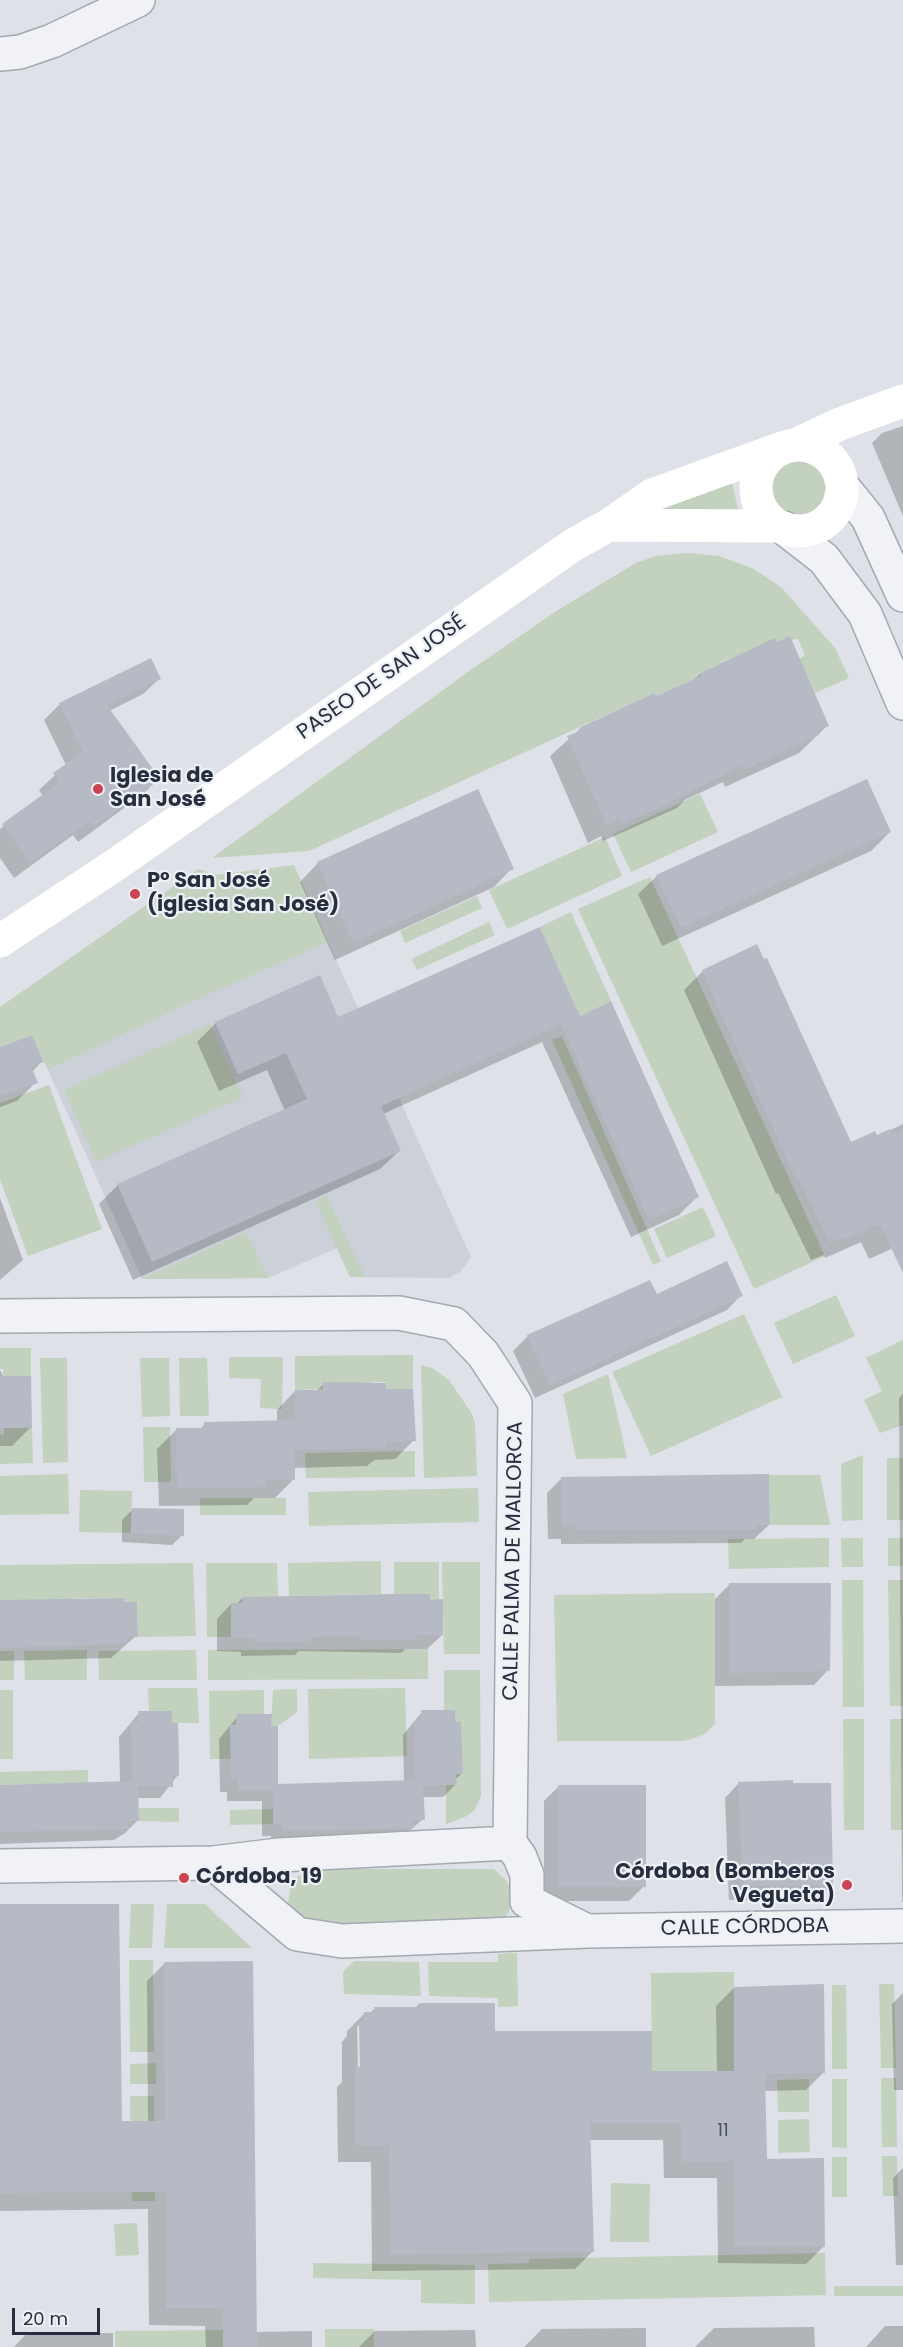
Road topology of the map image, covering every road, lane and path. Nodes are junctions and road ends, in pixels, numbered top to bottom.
1 (138, 0) edge
2 (0, 54) edge
3 (903, 401) edge
4 (788, 446) junction
5 (843, 487) junction
6 (609, 525) junction
7 (781, 527) junction
8 (903, 595) edge
9 (903, 703) edge
10 (0, 941) edge
11 (0, 1316) edge
12 (510, 1843) junction
13 (213, 1863) junction
14 (0, 1866) edge
15 (527, 1901) junction
16 (903, 1926) edge
17 (588, 1931) junction
18 (512, 1935) junction

1 - 2 street
3 - 4 street, PASEO DE SAN JOSÉ
4 - 5 street
4 - 6 street, PASEO DE SAN JOSÉ
4 - 7 street
5 - 7 street
5 - 8 street
6 - 7 street
6 - 10 street, PASEO DE SAN JOSÉ
7 - 9 street
11 - 12 street, CALLE PALMA DE MALLORCA
12 - 13 street
12 - 15 street
13 - 14 street
13 - 18 street, CALLE CÓRDOBA
15 - 17 street, CALLE CÓRDOBA
15 - 18 street
16 - 17 street, CALLE CÓRDOBA
17 - 18 street, CALLE CÓRDOBA

